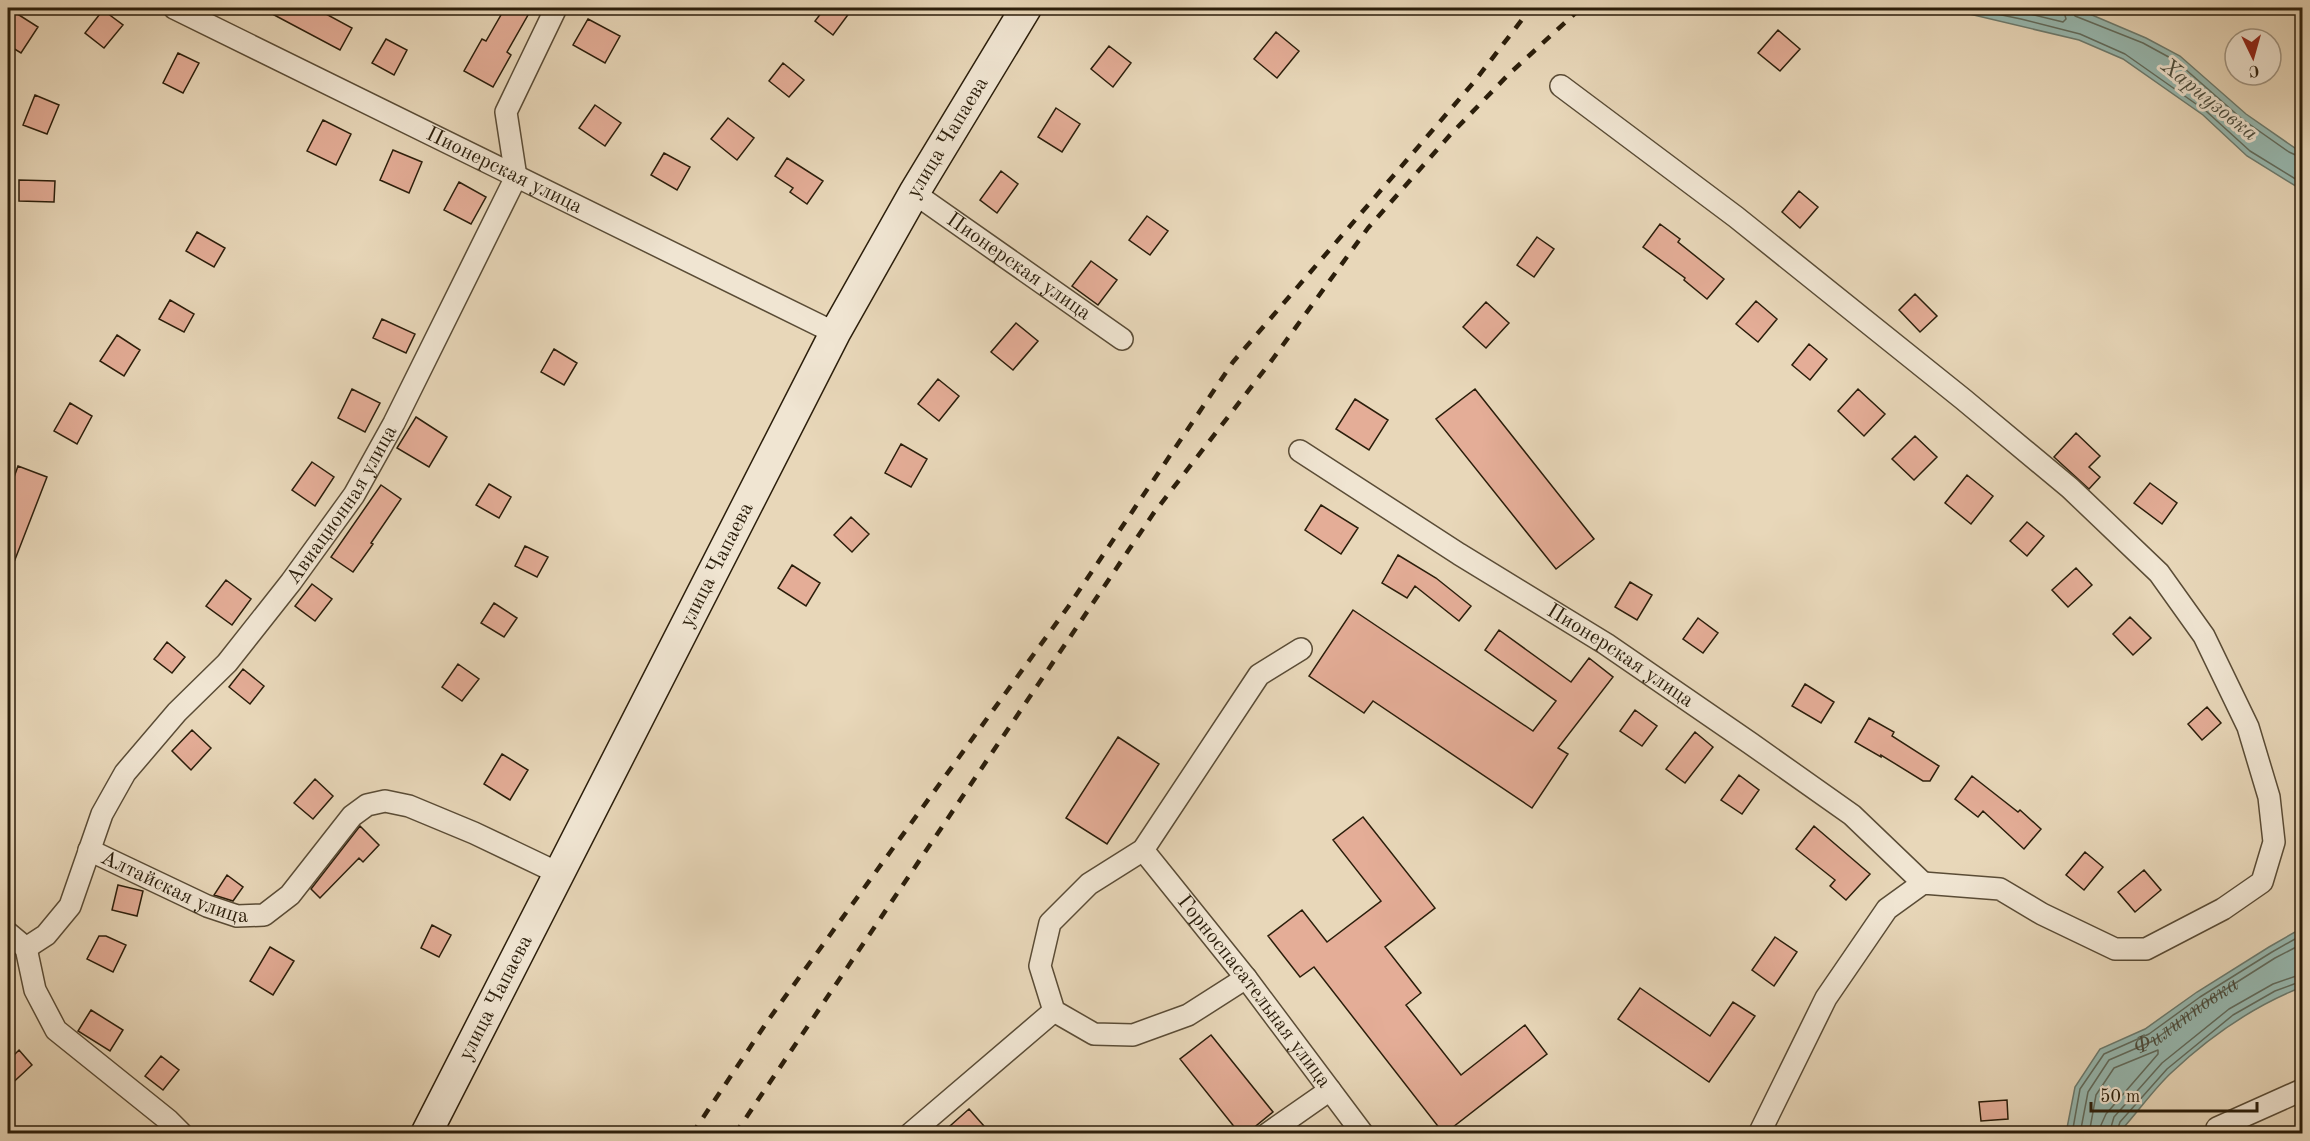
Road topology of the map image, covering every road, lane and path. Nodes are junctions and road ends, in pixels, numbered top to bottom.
1 (174, 8) edge
2 (556, 8) edge
3 (1026, 8) edge
4 (1561, 86) dead end
5 (516, 177) junction
6 (914, 193) junction
7 (834, 333) junction
8 (1122, 339) dead end
9 (1300, 451) dead end
10 (1301, 649) dead end
11 (89, 850) junction
12 (1143, 850) junction
13 (560, 874) junction
14 (1923, 884) junction
15 (8, 933) edge
16 (26, 948) junction
17 (1246, 978) junction
18 (1054, 1011) junction
19 (1330, 1090) junction
20 (2302, 1090) edge
21 (182, 1134) edge
22 (426, 1134) edge
23 (910, 1134) edge
24 (1267, 1134) edge
25 (1363, 1134) edge
26 (1759, 1134) edge
27 (2219, 1134) edge

1 - 5 street, Пионерская улица
2 - 5 street
3 - 6 street, улица Чапаева
4 - 14 street
5 - 7 street, Пионерская улица
5 - 11 street, Авиационная улица
6 - 7 street, улица Чапаева
6 - 8 street, Пионерская улица
7 - 13 street, улица Чапаева
9 - 14 street, Пионерская улица
10 - 12 street
11 - 13 street, Алтайская улица
11 - 16 street, Авиационная улица
12 - 17 street, Горноспасательная улица
12 - 18 street
13 - 22 street, улица Чапаева
14 - 26 street
15 - 16 street
16 - 21 street
17 - 18 street
17 - 19 street, Горноспасательная улица
18 - 23 street
19 - 24 street
19 - 25 street, Горноспасательная улица
20 - 27 street

